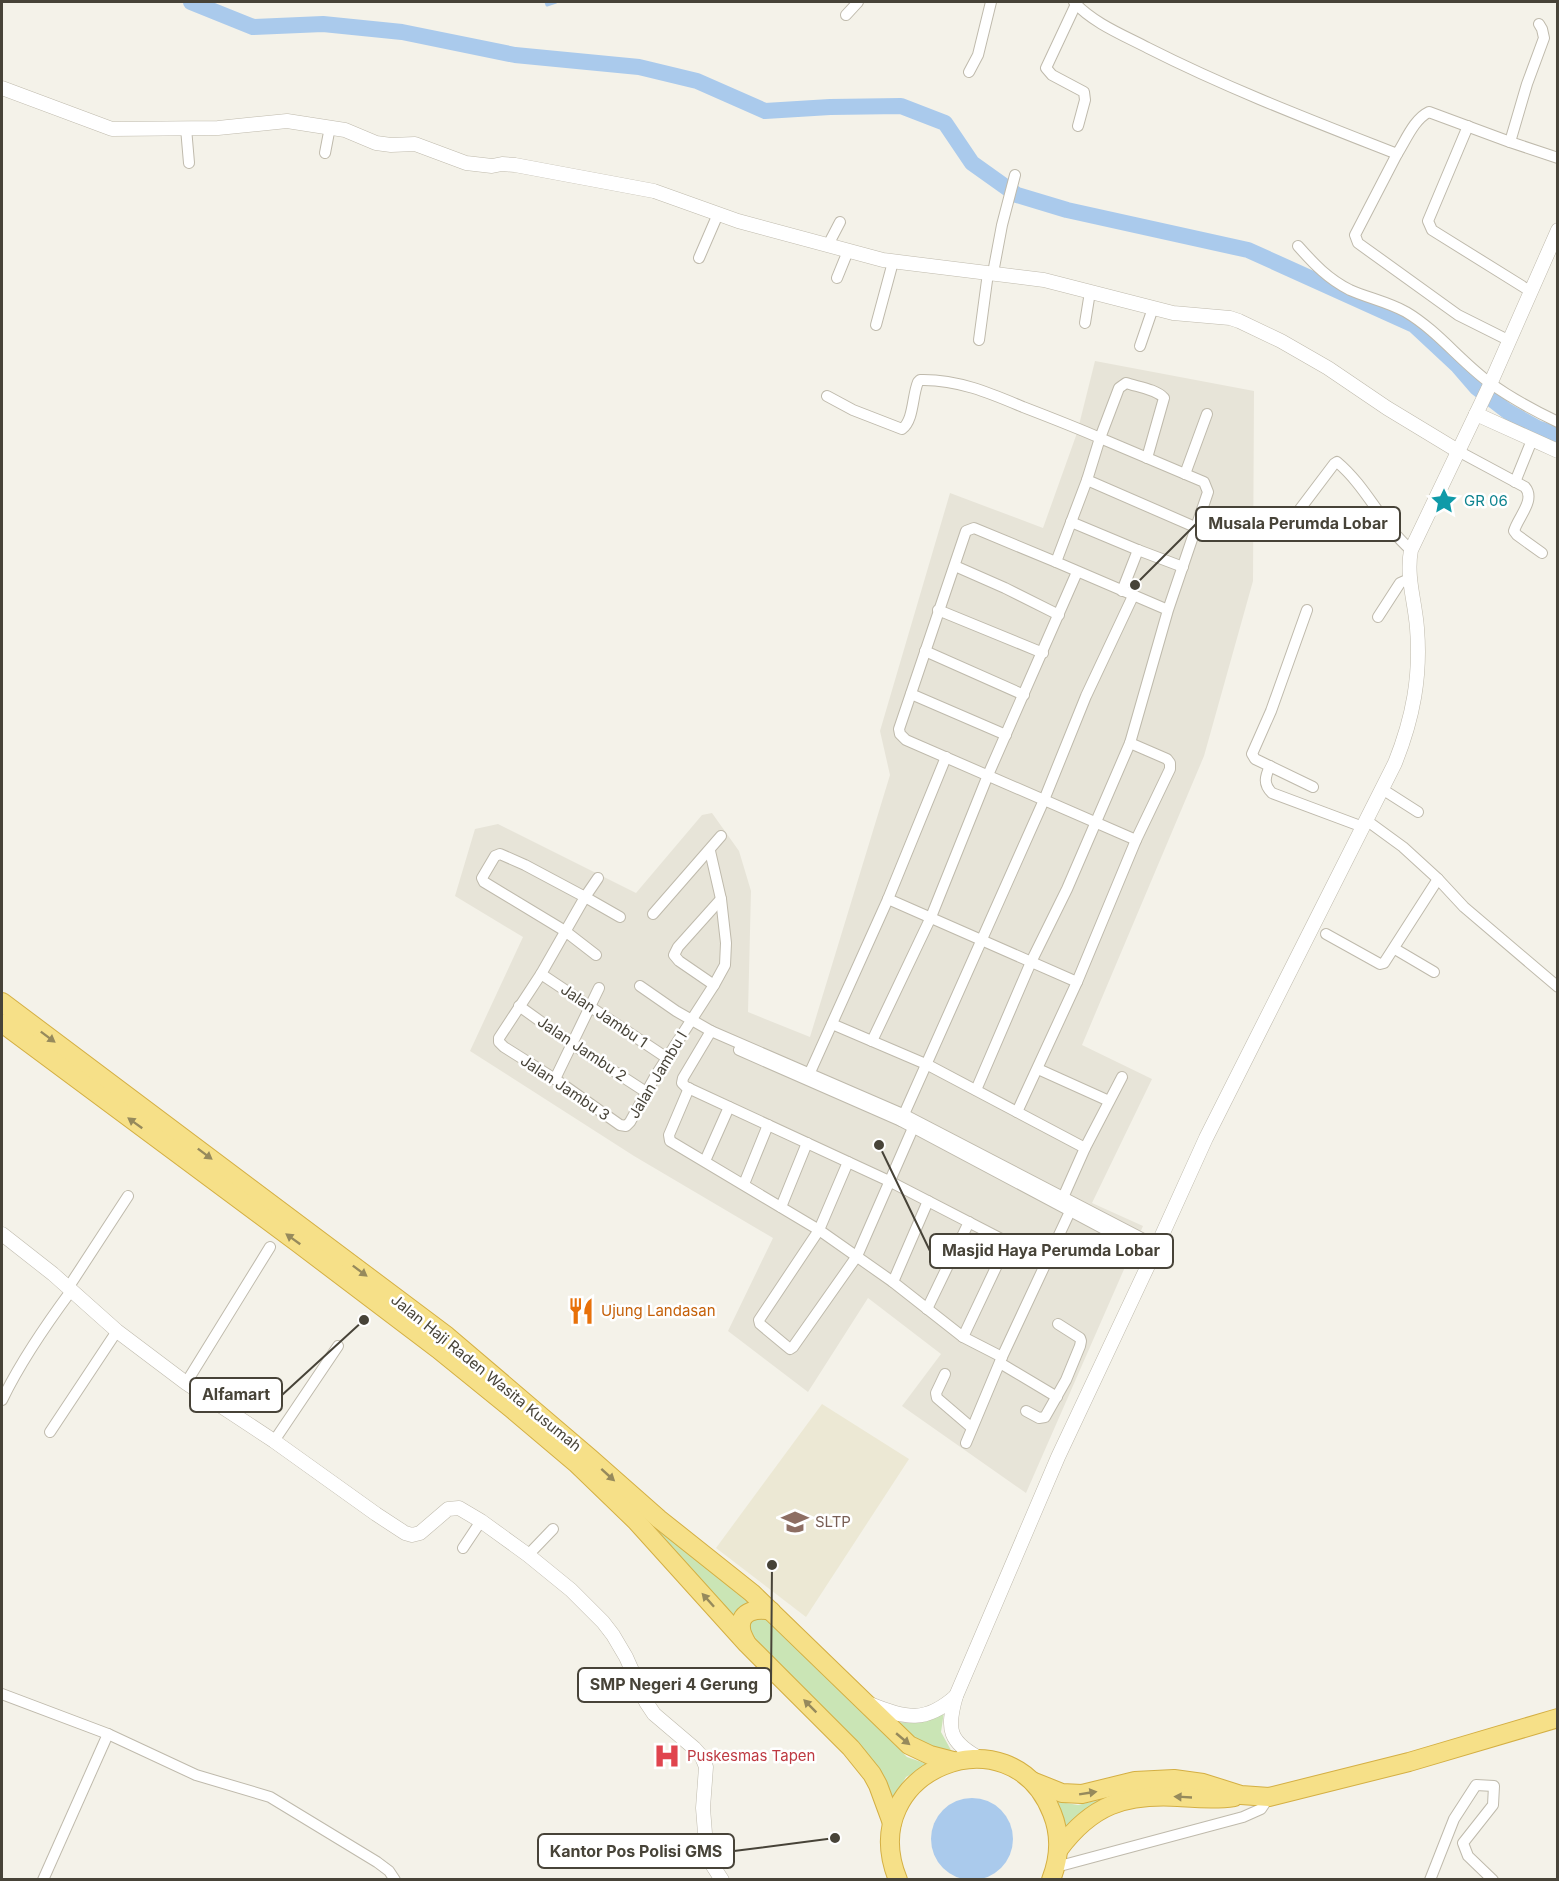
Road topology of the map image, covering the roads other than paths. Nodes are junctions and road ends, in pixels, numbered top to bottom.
1 (858, 2) edge
2 (991, 2) edge
3 (1075, 3) edge
4 (846, 15) dead end
5 (1539, 24) dead end
6 (969, 72) dead end
7 (2, 88) edge
8 (330, 126) junction
9 (1078, 126) dead end
10 (1468, 126) junction
11 (186, 128) junction
12 (1510, 142) junction
13 (325, 153) dead end
14 (1397, 154) junction
15 (1557, 158) edge
16 (189, 163) dead end
17 (1016, 175) dead end
18 (716, 217) junction
19 (840, 222) dead end
20 (1557, 230) edge
21 (828, 245) junction
22 (1298, 246) dead end
23 (848, 251) junction
24 (699, 258) dead end
25 (892, 266) junction
26 (989, 276) junction
27 (837, 278) dead end
28 (1530, 291) junction
29 (1090, 296) junction
30 (1153, 312) junction
31 (1085, 324) dead end
32 (876, 325) dead end
33 (980, 340) dead end
34 (1508, 340) junction
35 (1140, 346) dead end
36 (1489, 386) junction
37 (827, 396) dead end
38 (1477, 411) junction
39 (1207, 414) dead end
40 (1557, 422) edge
41 (1100, 438) junction
42 (1532, 440) junction
43 (1557, 451) edge
44 (1456, 455) junction
45 (1147, 458) junction
46 (1185, 474) junction
47 (1087, 480) junction
48 (1515, 482) junction
49 (1300, 509) dead end
50 (1071, 522) junction
51 (1195, 527) junction
52 (1138, 550) junction
53 (1411, 550) junction
54 (1542, 553) dead end
55 (1056, 562) junction
56 (955, 566) junction
57 (1183, 567) junction
58 (1077, 572) junction
59 (1409, 579) junction
60 (1122, 591) junction
61 (1133, 596) junction
62 (938, 610) junction
63 (1168, 610) junction
64 (1307, 610) dead end
65 (1059, 615) junction
66 (1378, 617) dead end
67 (925, 651) junction
68 (1043, 652) junction
69 (911, 694) junction
70 (1024, 695) junction
71 (1006, 735) junction
72 (1130, 743) junction
73 (946, 757) junction
74 (1270, 766) junction
75 (988, 775) junction
76 (1313, 788) dead end
77 (1382, 789) junction
78 (1044, 800) junction
79 (1418, 812) dead end
80 (1096, 822) junction
81 (1365, 824) junction
82 (722, 836) dead end
83 (1136, 840) junction
84 (710, 851) junction
85 (598, 878) dead end
86 (1438, 879) junction
87 (585, 897) junction
88 (721, 899) junction
89 (888, 899) junction
90 (652, 914) dead end
91 (620, 917) dead end
92 (931, 917) junction
93 (565, 931) junction
94 (1326, 934) dead end
95 (981, 940) junction
96 (1395, 949) junction
97 (596, 955) dead end
98 (1031, 962) junction
99 (1434, 972) dead end
100 (541, 974) junction
101 (1077, 982) junction
102 (714, 985) junction
103 (640, 986) dead end
104 (1557, 987) edge
105 (599, 988) dead end
106 (2, 1002) edge
107 (519, 1006) junction
108 (590, 1008) junction
109 (690, 1022) junction
110 (2, 1023) edge
111 (832, 1024) junction
112 (710, 1034) junction
113 (872, 1041) junction
114 (572, 1044) junction
115 (667, 1058) junction
116 (927, 1065) junction
117 (1038, 1069) junction
118 (808, 1077) junction
119 (1122, 1077) dead end
120 (555, 1079) junction
121 (689, 1088) junction
122 (976, 1090) junction
123 (646, 1092) junction
124 (1109, 1101) junction
125 (729, 1107) junction
126 (1017, 1112) junction
127 (903, 1118) junction
128 (768, 1125) junction
129 (627, 1126) joint
130 (913, 1128) junction
131 (807, 1143) junction
132 (1085, 1148) junction
133 (705, 1161) junction
134 (848, 1162) junction
135 (889, 1181) junction
136 (744, 1184) junction
137 (128, 1196) dead end
138 (928, 1201) junction
139 (1061, 1201) junction
140 (781, 1207) junction
141 (1072, 1207) junction
142 (969, 1222) junction
143 (819, 1230) junction
144 (2, 1234) edge
145 (1008, 1242) junction
146 (270, 1247) dead end
147 (1155, 1250) junction
148 (857, 1256) junction
149 (1046, 1262) junction
150 (893, 1282) junction
151 (69, 1289) junction
152 (927, 1309) junction
153 (1058, 1324) dead end
154 (117, 1331) junction
155 (963, 1336) junction
156 (442, 1343) junction
157 (338, 1346) dead end
158 (1001, 1360) junction
159 (945, 1374) dead end
160 (186, 1383) junction
161 (1057, 1397) junction
162 (2, 1400) edge
163 (1026, 1411) dead end
164 (972, 1428) junction
165 (50, 1432) dead end
166 (274, 1441) junction
167 (966, 1443) dead end
168 (482, 1521) junction
169 (553, 1529) dead end
170 (463, 1548) dead end
171 (528, 1555) junction
172 (771, 1611) junction
173 (747, 1644) junction
174 (2, 1694) edge
175 (956, 1696) junction
176 (863, 1701) junction
177 (1557, 1718) edge
178 (108, 1734) junction
179 (981, 1759) junction
180 (953, 1761) junction
181 (1032, 1781) junction
182 (1242, 1795) junction
183 (1269, 1797) junction
184 (892, 1823) junction
185 (1464, 1843) junction
186 (1059, 1849) junction
187 (1440, 1853) junction
188 (1053, 1873) edge
189 (894, 1876) edge
190 (43, 1880) edge
191 (395, 1880) edge
192 (722, 1880) edge
193 (1430, 1880) edge
194 (1493, 1880) edge

1 - 4 street
2 - 6 street
3 - 9 street
3 - 14 street
5 - 12 street
7 - 11 street
8 - 11 street
8 - 13 street
8 - 18 street
10 - 12 street
10 - 14 street
10 - 28 street
11 - 16 street
12 - 15 street
14 - 34 street
17 - 26 street
18 - 21 street
18 - 24 street
19 - 21 street
20 - 28 street
21 - 23 street
22 - 36 street
23 - 25 street
23 - 27 street
25 - 26 street
25 - 32 street
26 - 29 street
26 - 33 street
28 - 34 street
29 - 30 street
29 - 31 street
30 - 35 street
30 - 44 street
34 - 36 street
36 - 38 street
36 - 40 street
37 - 41 street
38 - 42 street
38 - 44 street
39 - 46 street
41 - 45 street
41 - 45 street
41 - 47 street
42 - 43 street
42 - 48 street
44 - 48 street
44 - 53 street
45 - 46 street
46 - 51 street
47 - 50 street
47 - 51 street
48 - 54 street
49 - 53 street
50 - 52 street
50 - 55 street
51 - 57 street
52 - 57 street
52 - 60 street
53 - 59 street
55 - 56 street
55 - 58 street
56 - 62 street
56 - 65 street
57 - 63 street
58 - 60 street
58 - 65 street
59 - 66 street
59 - 77 street
60 - 61 street
61 - 63 street
61 - 78 street
62 - 67 street
62 - 68 street
63 - 72 street
64 - 74 street
65 - 68 street
67 - 69 street
67 - 70 street
68 - 70 street
69 - 71 street
69 - 73 street
70 - 71 street
71 - 75 street
72 - 80 street
72 - 83 street
73 - 75 street
73 - 89 street
74 - 76 street
74 - 81 street
75 - 78 street
75 - 92 street
77 - 79 street
77 - 81 street
78 - 80 street
78 - 95 street
80 - 83 street
80 - 98 street
81 - 86 street
81 - 147 street
82 - 84 street
83 - 101 street
84 - 88 street, Jalan Jambu I
84 - 90 street
85 - 87 street
86 - 96 street
86 - 104 street
87 - 91 street
87 - 93 street
87 - 93 street
88 - 102 street, Jalan Jambu I
88 - 102 street
89 - 92 street
89 - 111 street
92 - 95 street
92 - 113 street
93 - 97 street
93 - 100 street
94 - 96 street
95 - 98 street
95 - 116 street
96 - 99 street
98 - 101 street
98 - 122 street
100 - 107 street
100 - 108 street, Jalan Jambu 1
101 - 117 street
102 - 109 street, Jalan Jambu I
103 - 109 street
105 - 108 street
106 -> 156 highway, Jalan Haji Raden Wasita Kusumah
107 - 114 street, Jalan Jambu 2
107 - 120 street, Jalan Jambu 3
108 - 114 street
108 - 115 street, Jalan Jambu 1
109 - 112 street
109 - 115 street, Jalan Jambu I
156 -> 110 highway, Jalan Haji Raden Wasita Kusumah
111 - 113 street
111 - 118 street
112 - 118 street
112 - 121 street
113 - 116 street
114 - 120 street
114 - 123 street, Jalan Jambu 2
115 - 123 street, Jalan Jambu I
116 - 122 street
116 - 127 street
117 - 124 street
117 - 126 street
118 - 127 street
119 - 124 street
120 - 129 street, Jalan Jambu 3
121 - 125 street
121 - 133 street
122 - 126 street
123 - 129 street, Jalan Jambu I
124 - 132 street
125 - 128 street
125 - 133 street
126 - 132 street
127 - 130 street
127 - 139 street
128 - 131 street
128 - 136 street
130 - 135 street
130 - 139 street
131 - 134 street
131 - 140 street
132 - 139 street
133 - 136 street
134 - 135 street
134 - 143 street
135 - 138 street
135 - 148 street
136 - 140 street
137 - 151 street
138 - 142 street
138 - 150 street
139 - 141 street
140 - 143 street
141 - 147 street
141 - 149 street
142 - 145 street
142 - 152 street
143 - 148 street
143 - 148 street
144 - 151 street
145 - 149 street
145 - 155 street
146 - 160 street
147 - 175 street
148 - 150 street
149 - 158 street
150 - 152 street
151 - 154 street
151 - 162 street
152 - 155 street
153 - 161 street
154 - 160 street
154 - 165 street
155 - 158 street
156 -> 172 highway, Jalan Haji Raden Wasita Kusumah
173 -> 156 highway, Jalan Haji Raden Wasita Kusumah
157 - 166 street
158 - 161 street
158 - 164 street
159 - 164 street
160 - 166 street
161 - 163 street
164 - 167 street
166 - 168 street
168 - 170 street
168 - 171 street
169 - 171 street
171 - 192 street
172 - 173 highway
172 - 176 highway, Jalan Haji Raden Wasita Kusumah
184 -> 173 highway, Jalan Haji Raden Wasita Kusumah
174 - 178 street
175 - 176 street
175 - 179 street
176 -> 180 highway, Jalan Haji Raden Wasita Kusumah
177 - 183 highway
178 - 190 street
178 - 191 street
179 - 180 highway
179 - 181 highway
180 - 184 highway
181 -> 182 highway
181 - 186 highway
182 - 183 highway
182 -> 186 highway
183 - 188 street
184 - 189 highway
185 - 187 street
185 - 187 street
185 - 194 street
186 - 188 highway
187 - 193 street

